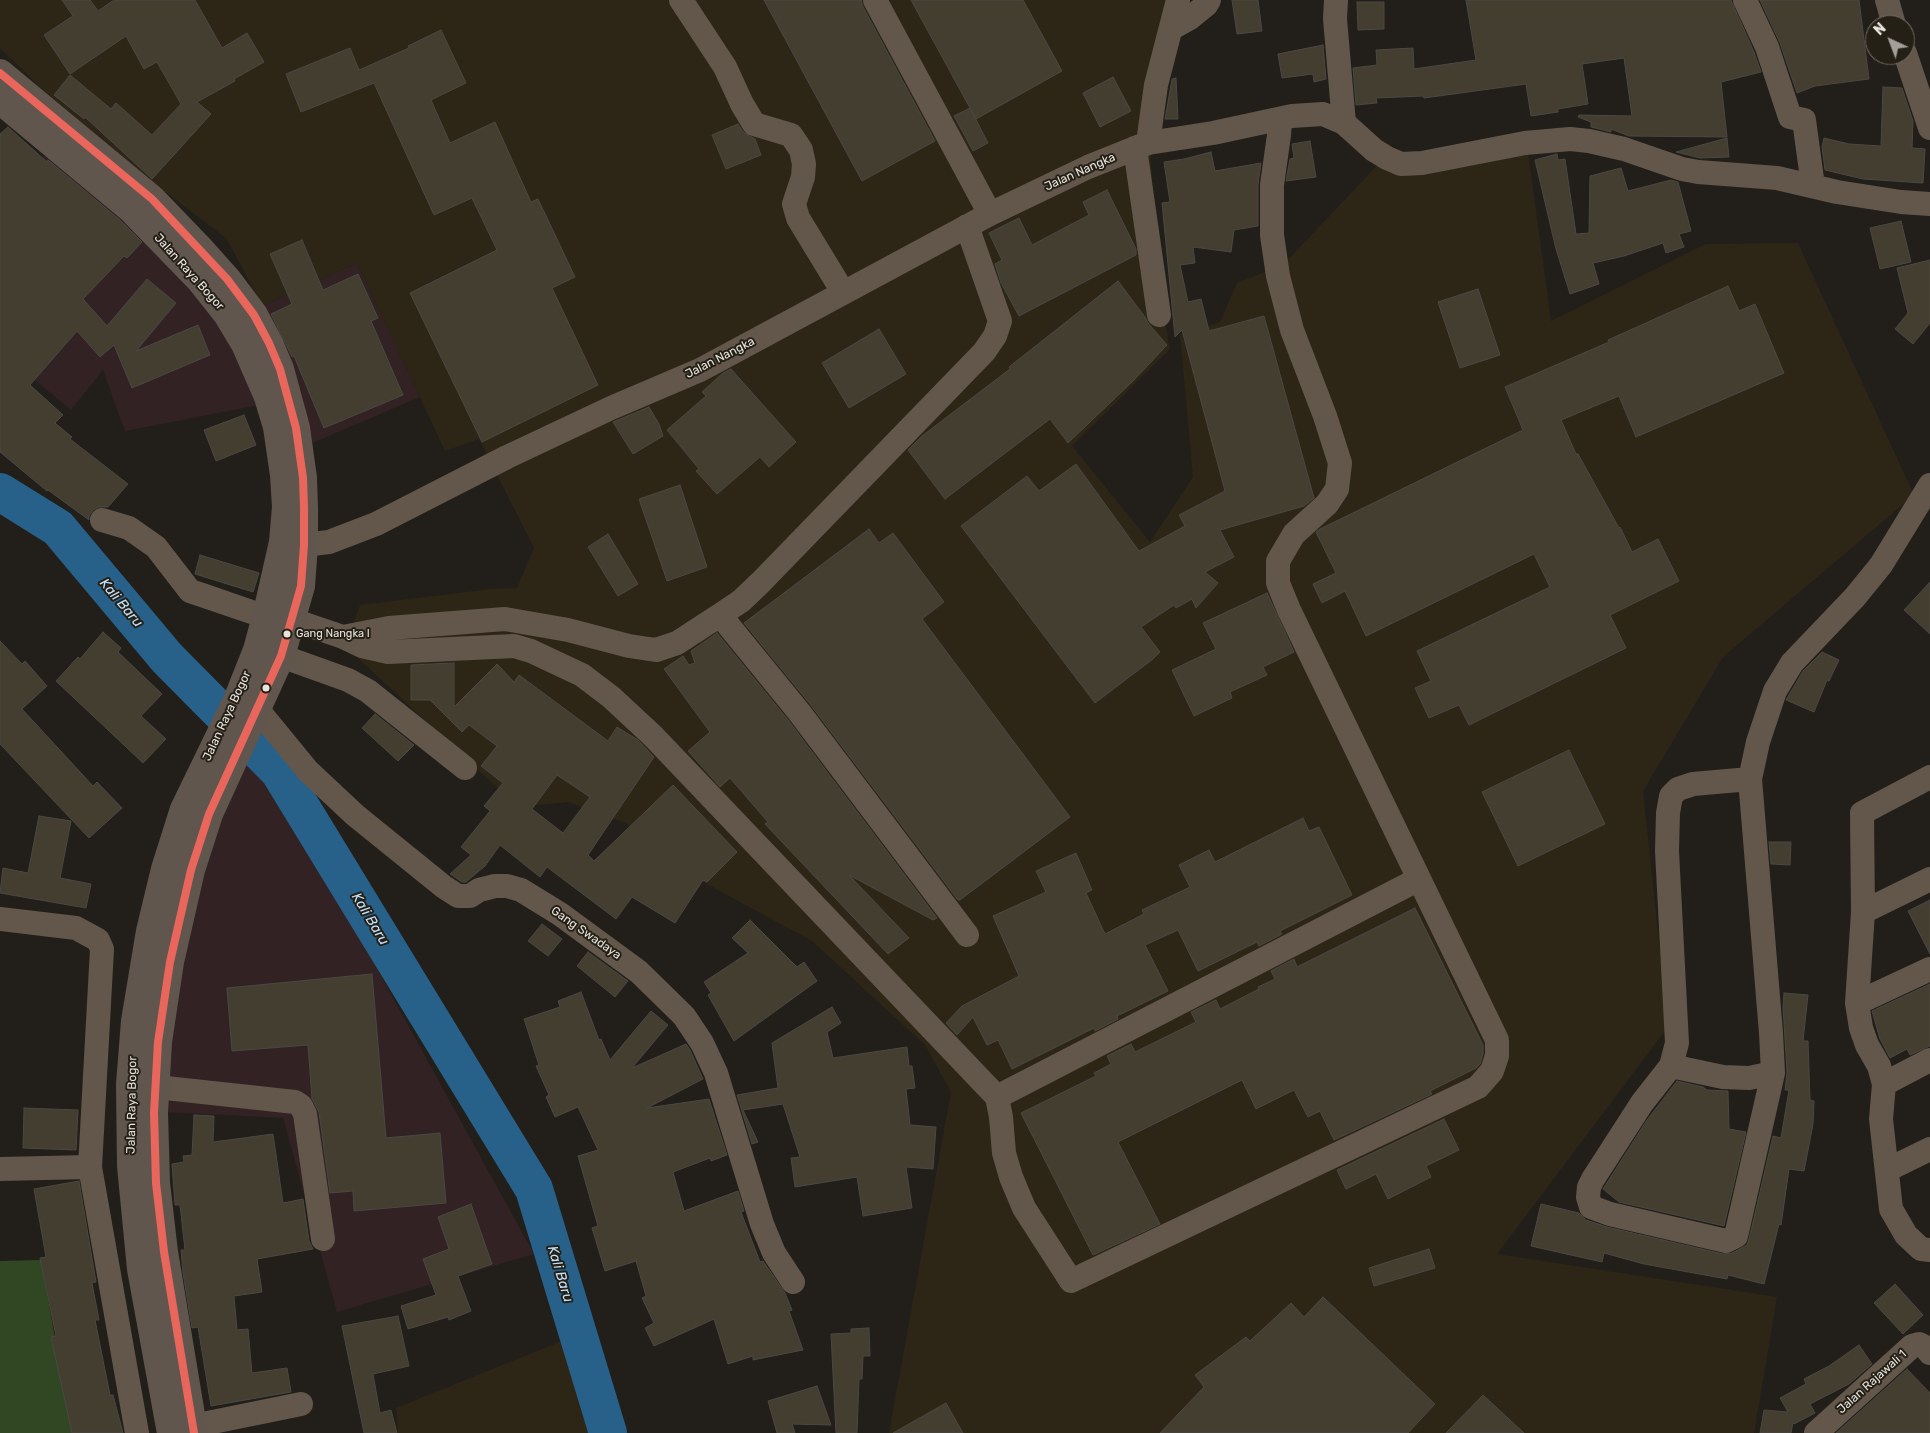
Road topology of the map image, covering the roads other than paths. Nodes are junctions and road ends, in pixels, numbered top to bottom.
1 (681, 0) edge
2 (875, 0) edge
3 (1178, 0) edge
4 (1209, 0) edge
5 (1336, 0) edge
6 (1745, 0) edge
7 (1887, 0) edge
8 (1891, 15) edge
9 (1172, 28) junction
10 (1909, 65) edge
11 (0, 73) edge
12 (0, 100) edge
13 (1280, 119) junction
14 (1344, 123) junction
15 (1930, 128) edge
16 (1141, 145) junction
17 (1813, 186) junction
18 (1930, 204) edge
19 (990, 214) junction
20 (967, 226) junction
21 (843, 292) junction
22 (1159, 315) dead end
23 (245, 320) junction
24 (1930, 485) edge
25 (102, 520) dead end
26 (294, 543) junction
27 (720, 615) junction
28 (266, 617) junction
29 (293, 620) junction
30 (343, 637) junction
31 (281, 656) junction
32 (250, 708) junction
33 (465, 768) dead end
34 (1930, 777) edge
35 (1750, 779) junction
36 (1419, 879) junction
37 (1930, 879) edge
38 (1863, 912) junction
39 (0, 919) edge
40 (967, 935) dead end
41 (1930, 969) edge
42 (1857, 1004) junction
43 (1930, 1060) edge
44 (1671, 1066) junction
45 (1773, 1073) junction
46 (1884, 1084) junction
47 (142, 1085) junction
48 (997, 1097) junction
49 (1930, 1149) edge
50 (90, 1167) junction
51 (0, 1168) edge
52 (1887, 1170) junction
53 (322, 1239) dead end
54 (1930, 1250) edge
55 (793, 1282) dead end
56 (1930, 1353) edge
57 (301, 1404) dead end
58 (186, 1431) edge
59 (137, 1433) edge
60 (1816, 1433) edge

1 - 21 street
2 - 19 street
3 - 9 street
4 - 9 street
5 - 14 street
6 - 17 street
7 - 8 street
9 - 16 street
10 - 15 street
11 - 23 highway, Jalan Raya Bogor
12 - 23 highway, Jalan Raya Bogor
13 - 14 street, Jalan Nangka
13 - 16 street, Jalan Nangka
13 - 36 street
14 - 17 street
16 - 19 street, Jalan Nangka
16 - 22 street
17 - 18 street
19 - 20 street, Jalan Nangka
20 - 21 street, Jalan Nangka
20 - 27 street
21 - 26 street, Jalan Nangka
23 - 26 highway, Jalan Raya Bogor
24 - 35 street
25 - 28 street
26 - 28 highway, Jalan Raya Bogor
26 - 29 highway, Jalan Raya Bogor
27 - 30 street
27 - 40 street
28 - 29 street
28 - 32 highway, Jalan Raya Bogor
29 - 30 street
29 - 31 highway, Jalan Raya Bogor
30 - 48 street
31 - 32 highway, Jalan Raya Bogor
31 - 33 street
32 - 47 highway, Jalan Raya Bogor
32 - 55 street, Gang Swadaya
34 - 38 street
35 - 44 street
35 - 45 street
36 - 48 street
36 - 48 street
37 - 38 street
38 - 42 street
39 - 50 street
41 - 42 street
42 - 46 street
43 - 46 street
44 - 45 street
44 - 45 street
46 - 52 street
47 - 53 street
47 - 58 highway, Jalan Raya Bogor
49 - 52 street
50 - 51 street
50 - 59 street
52 - 54 street
56 - 60 street, Jalan Rajawali 1
57 - 58 street

